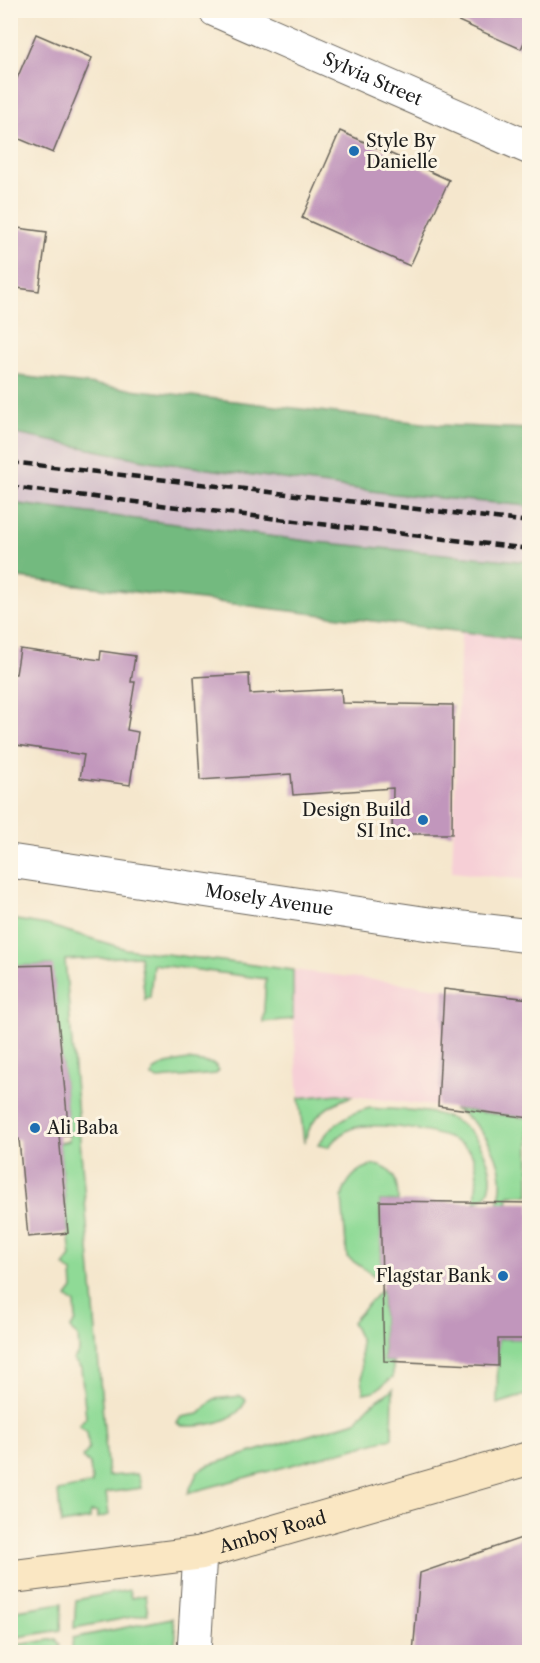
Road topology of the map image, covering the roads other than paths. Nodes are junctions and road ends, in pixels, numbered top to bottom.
1 (215, 10) edge
2 (530, 148) edge
3 (10, 861) edge
4 (530, 936) edge
5 (530, 1458) edge
6 (200, 1553) junction
7 (10, 1577) edge
8 (194, 1653) edge

1 - 2 street, Sylvia Street
3 - 4 street, Mosely Avenue
5 - 6 main road, Amboy Road
6 - 7 main road, Amboy Road
6 - 8 street

